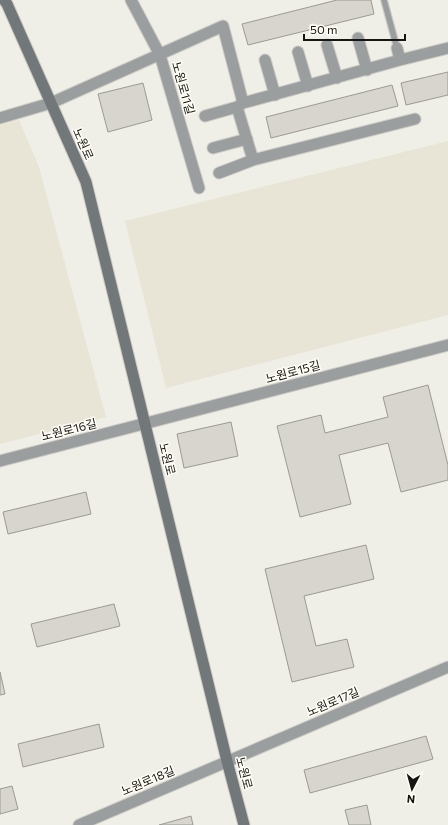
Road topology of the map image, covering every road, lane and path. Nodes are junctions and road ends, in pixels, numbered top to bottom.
1 (4, 0) edge
2 (131, 0) edge
3 (384, 0) edge
4 (358, 38) dead end
5 (327, 45) dead end
6 (397, 48) joint
7 (448, 48) edge
8 (298, 52) dead end
9 (160, 55) junction
10 (265, 60) dead end
11 (400, 60) junction
12 (367, 70) junction
13 (337, 78) junction
14 (308, 86) junction
15 (275, 95) junction
16 (51, 103) junction
17 (240, 105) junction
18 (205, 116) dead end
19 (0, 118) edge
20 (415, 119) dead end
21 (247, 139) junction
22 (213, 148) dead end
23 (253, 160) junction
24 (219, 173) dead end
25 (199, 188) dead end
26 (448, 345) edge
27 (145, 424) junction
28 (0, 460) edge
29 (448, 667) edge
30 (227, 761) junction
31 (79, 825) edge
32 (244, 825) edge

1 - 16 main road, 노원로
2 - 9 street, 노원로11길
3 - 6 lane
4 - 12 street
5 - 13 street
6 - 11 street
7 - 11 street
8 - 14 street
9 - 16 street
9 - 17 street
9 - 25 street, 노원로11길
10 - 15 street
11 - 12 street
12 - 13 street
13 - 14 street
14 - 15 street
15 - 17 street
16 - 19 street
16 - 27 main road, 노원로
17 - 18 street
17 - 21 street
20 - 23 street
21 - 22 street
21 - 23 street
23 - 24 street
26 - 27 street, 노원로15길
27 - 28 street, 노원로16길
27 - 30 main road, 노원로
29 - 30 street, 노원로17길
30 - 31 street, 노원로18길
30 - 32 main road, 노원로

